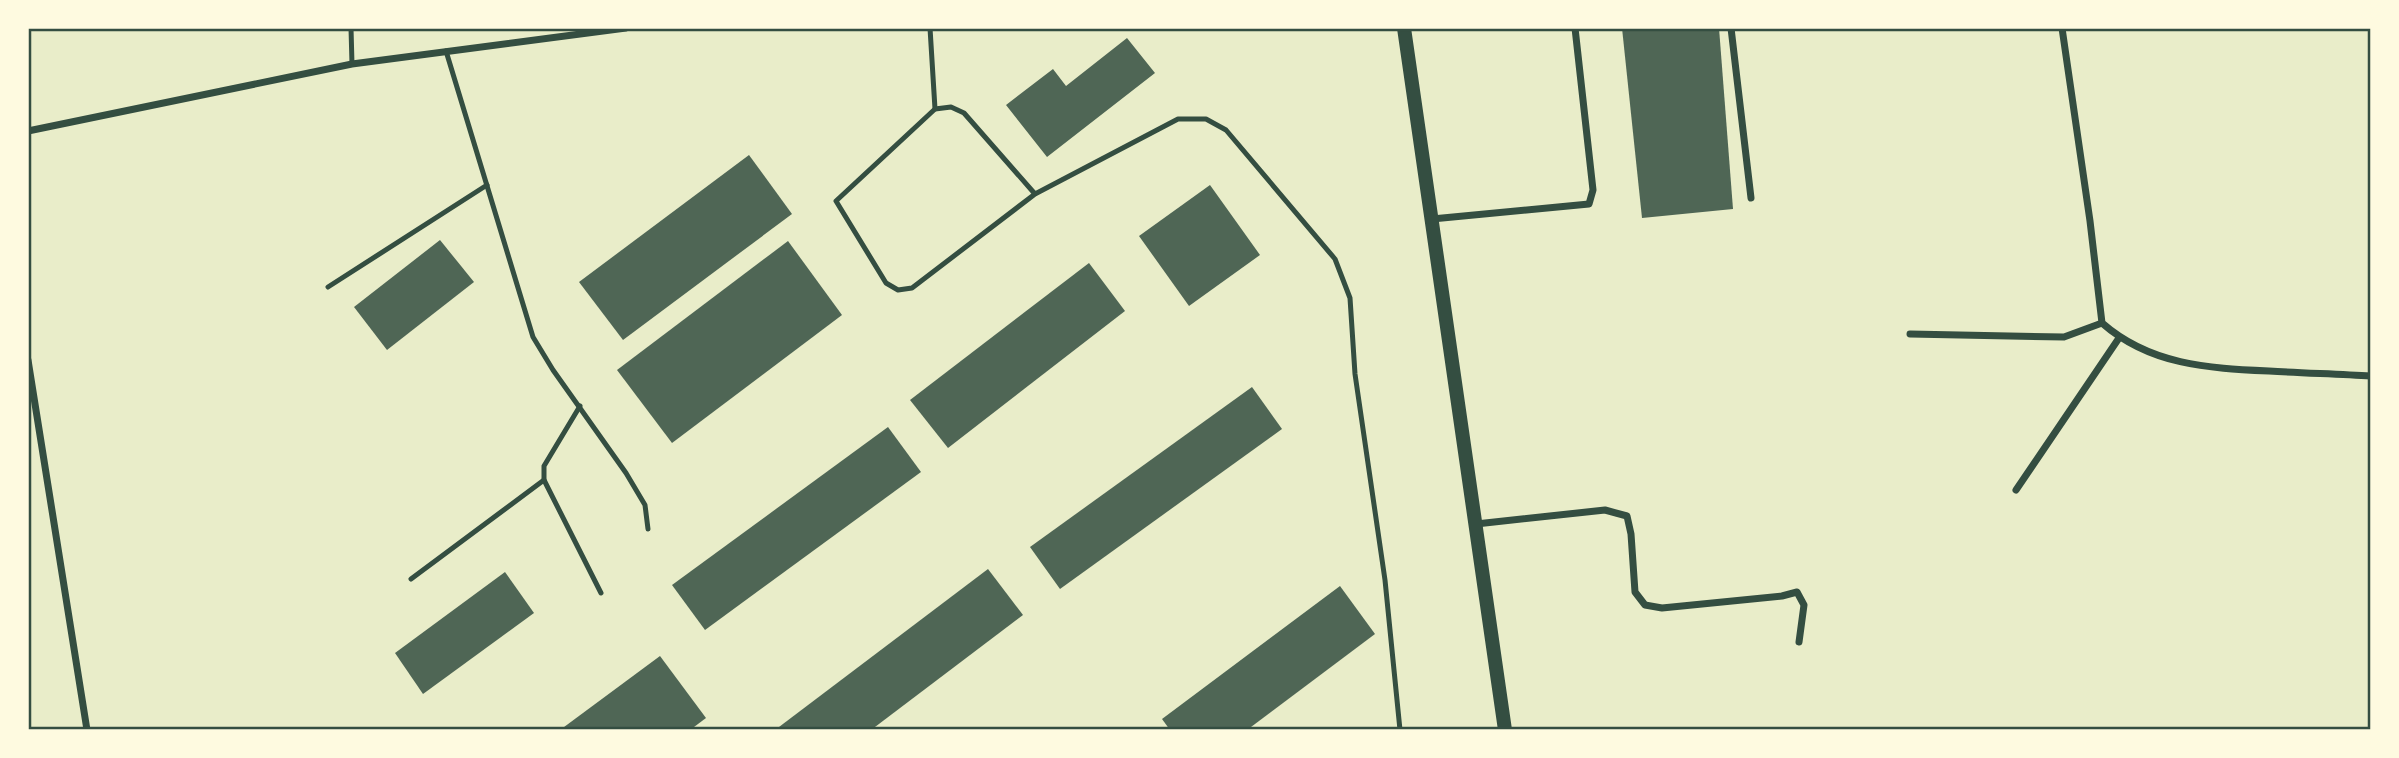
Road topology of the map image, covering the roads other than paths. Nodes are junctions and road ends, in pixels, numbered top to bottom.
1 (351, 28) edge
2 (626, 28) edge
3 (930, 28) edge
4 (1404, 28) edge
5 (1575, 28) edge
6 (1731, 28) edge
7 (2062, 28) edge
8 (446, 51) junction
9 (352, 64) junction
10 (935, 109) junction
11 (28, 131) edge
12 (487, 185) junction
13 (1035, 194) junction
14 (1751, 198) dead end
15 (1431, 219) junction
16 (328, 287) dead end
17 (2102, 323) junction
18 (1910, 334) dead end
19 (2119, 338) junction
20 (28, 360) edge
21 (2371, 376) edge
22 (580, 406) junction
23 (544, 480) junction
24 (2016, 491) dead end
25 (1475, 525) junction
26 (648, 529) dead end
27 (411, 579) dead end
28 (601, 593) dead end
29 (1799, 642) dead end
30 (87, 730) edge
31 (1400, 730) edge
32 (1505, 730) edge

1 - 9 lane
2 - 8 street
3 - 10 lane
4 - 15 main road
5 - 15 street
6 - 14 street
7 - 17 street
8 - 9 street
8 - 12 lane
9 - 11 street
10 - 13 lane
10 - 13 lane
12 - 16 lane
12 - 22 lane
13 - 31 lane
15 - 25 main road
17 - 18 street
17 - 19 street
19 - 21 street
19 - 24 street
20 - 30 street
22 - 23 lane
22 - 26 lane
23 - 27 lane
23 - 28 lane
25 - 29 street
25 - 32 main road

